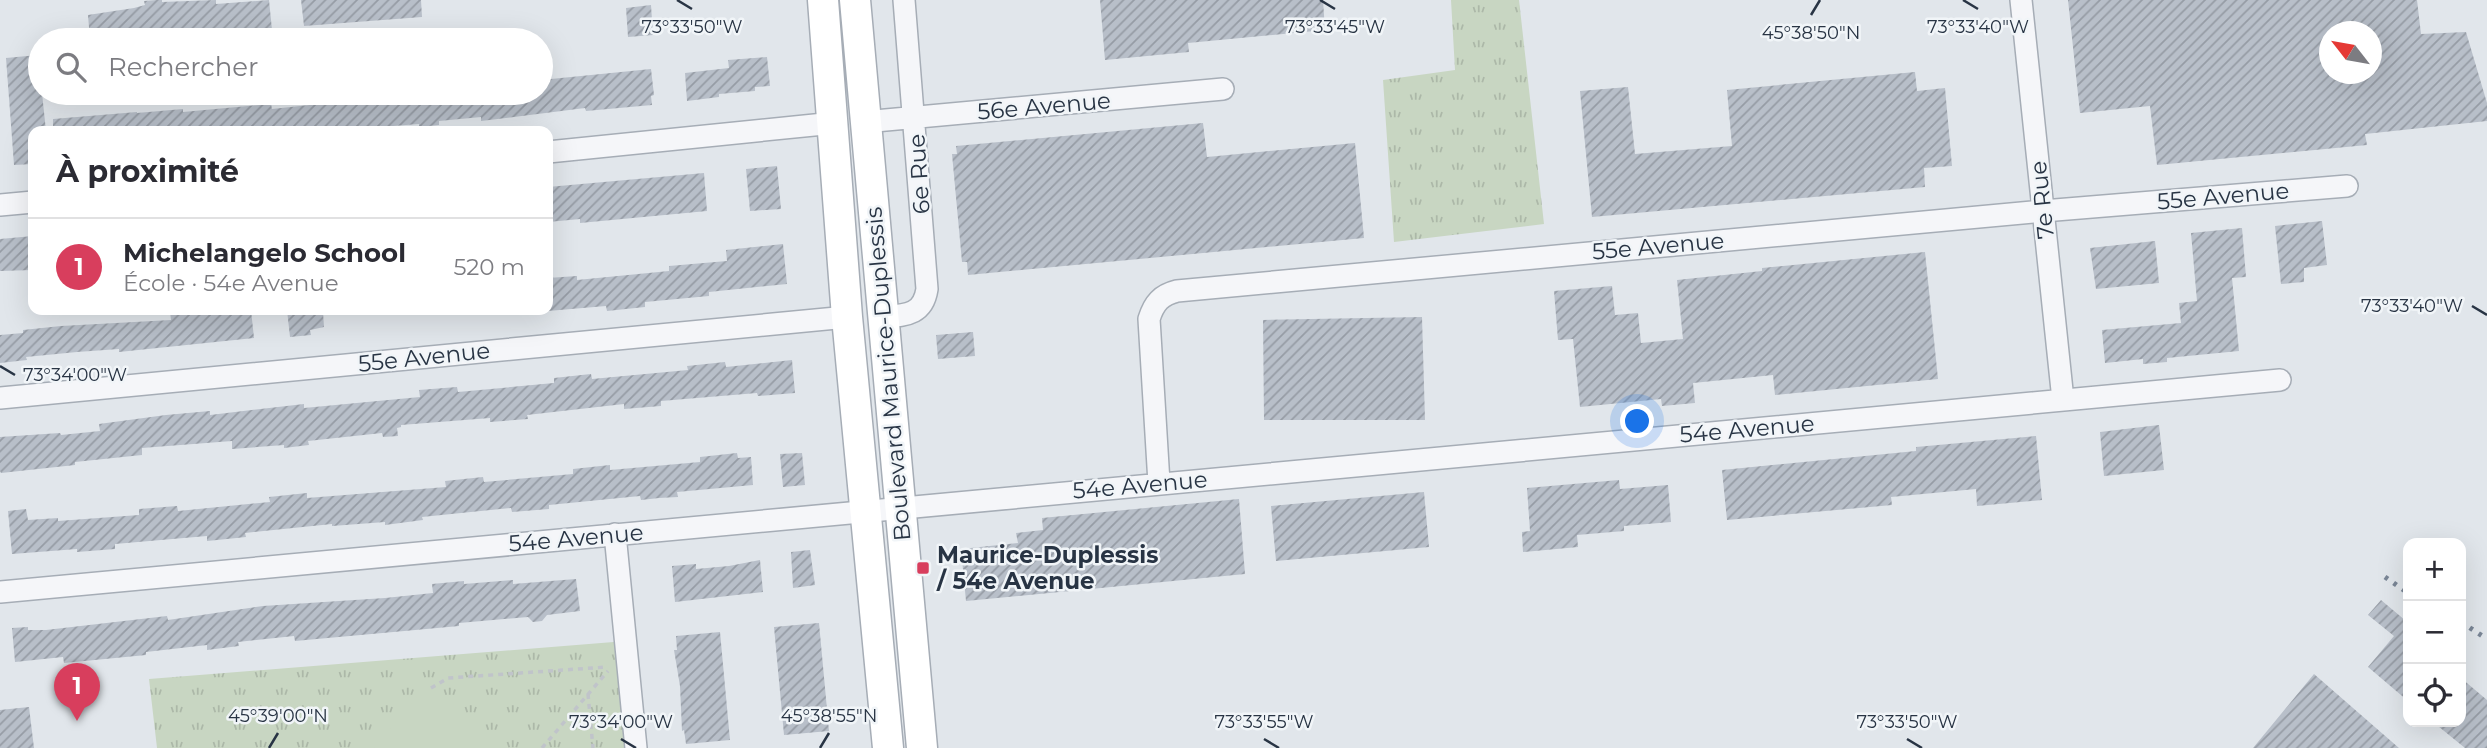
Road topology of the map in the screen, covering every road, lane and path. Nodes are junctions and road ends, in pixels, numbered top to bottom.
1 (823, 0) edge
2 (855, 0) edge
3 (904, 0) edge
4 (2021, 0) edge
5 (1223, 89) dead end
6 (914, 117) junction
7 (864, 122) junction
8 (834, 123) junction
9 (553, 151) edge
10 (2347, 186) dead end
11 (28, 202) edge
12 (0, 205) edge
13 (2043, 211) junction
14 (847, 317) junction
15 (884, 317) junction
16 (2280, 380) dead end
17 (0, 398) edge
18 (2063, 400) junction
19 (1159, 484) junction
20 (900, 508) junction
21 (866, 510) junction
22 (614, 534) junction
23 (0, 592) edge
24 (430, 688) dead end
25 (588, 693) junction
26 (542, 748) edge
27 (593, 748) edge
28 (636, 748) edge
29 (888, 748) edge
30 (922, 748) edge

1 - 8 street, Boulevard Maurice-Duplessis
2 - 7 street, Boulevard Maurice-Duplessis
3 - 6 street, 6e Rue
4 - 13 street, 7e Rue
5 - 6 street, 56e Avenue
6 - 7 street, 56e Avenue
6 - 15 street, 6e Rue
7 - 15 street, Boulevard Maurice-Duplessis
8 - 9 street
8 - 14 street, Boulevard Maurice-Duplessis
10 - 13 street, 55e Avenue
11 - 12 street
13 - 18 street, 7e Rue
13 - 19 street, 55e Avenue
14 - 17 street, 55e Avenue
14 - 21 street, Boulevard Maurice-Duplessis
15 - 20 street, Boulevard Maurice-Duplessis
16 - 18 street, 54e Avenue
18 - 19 street, 54e Avenue
19 - 20 street, 54e Avenue
20 - 21 street, 54e Avenue
20 - 30 street, Boulevard Maurice-Duplessis
21 - 22 street, 54e Avenue
21 - 29 street, Boulevard Maurice-Duplessis
22 - 23 street, 54e Avenue
22 - 28 street
24 - 25 path
25 - 26 path
25 - 27 path

